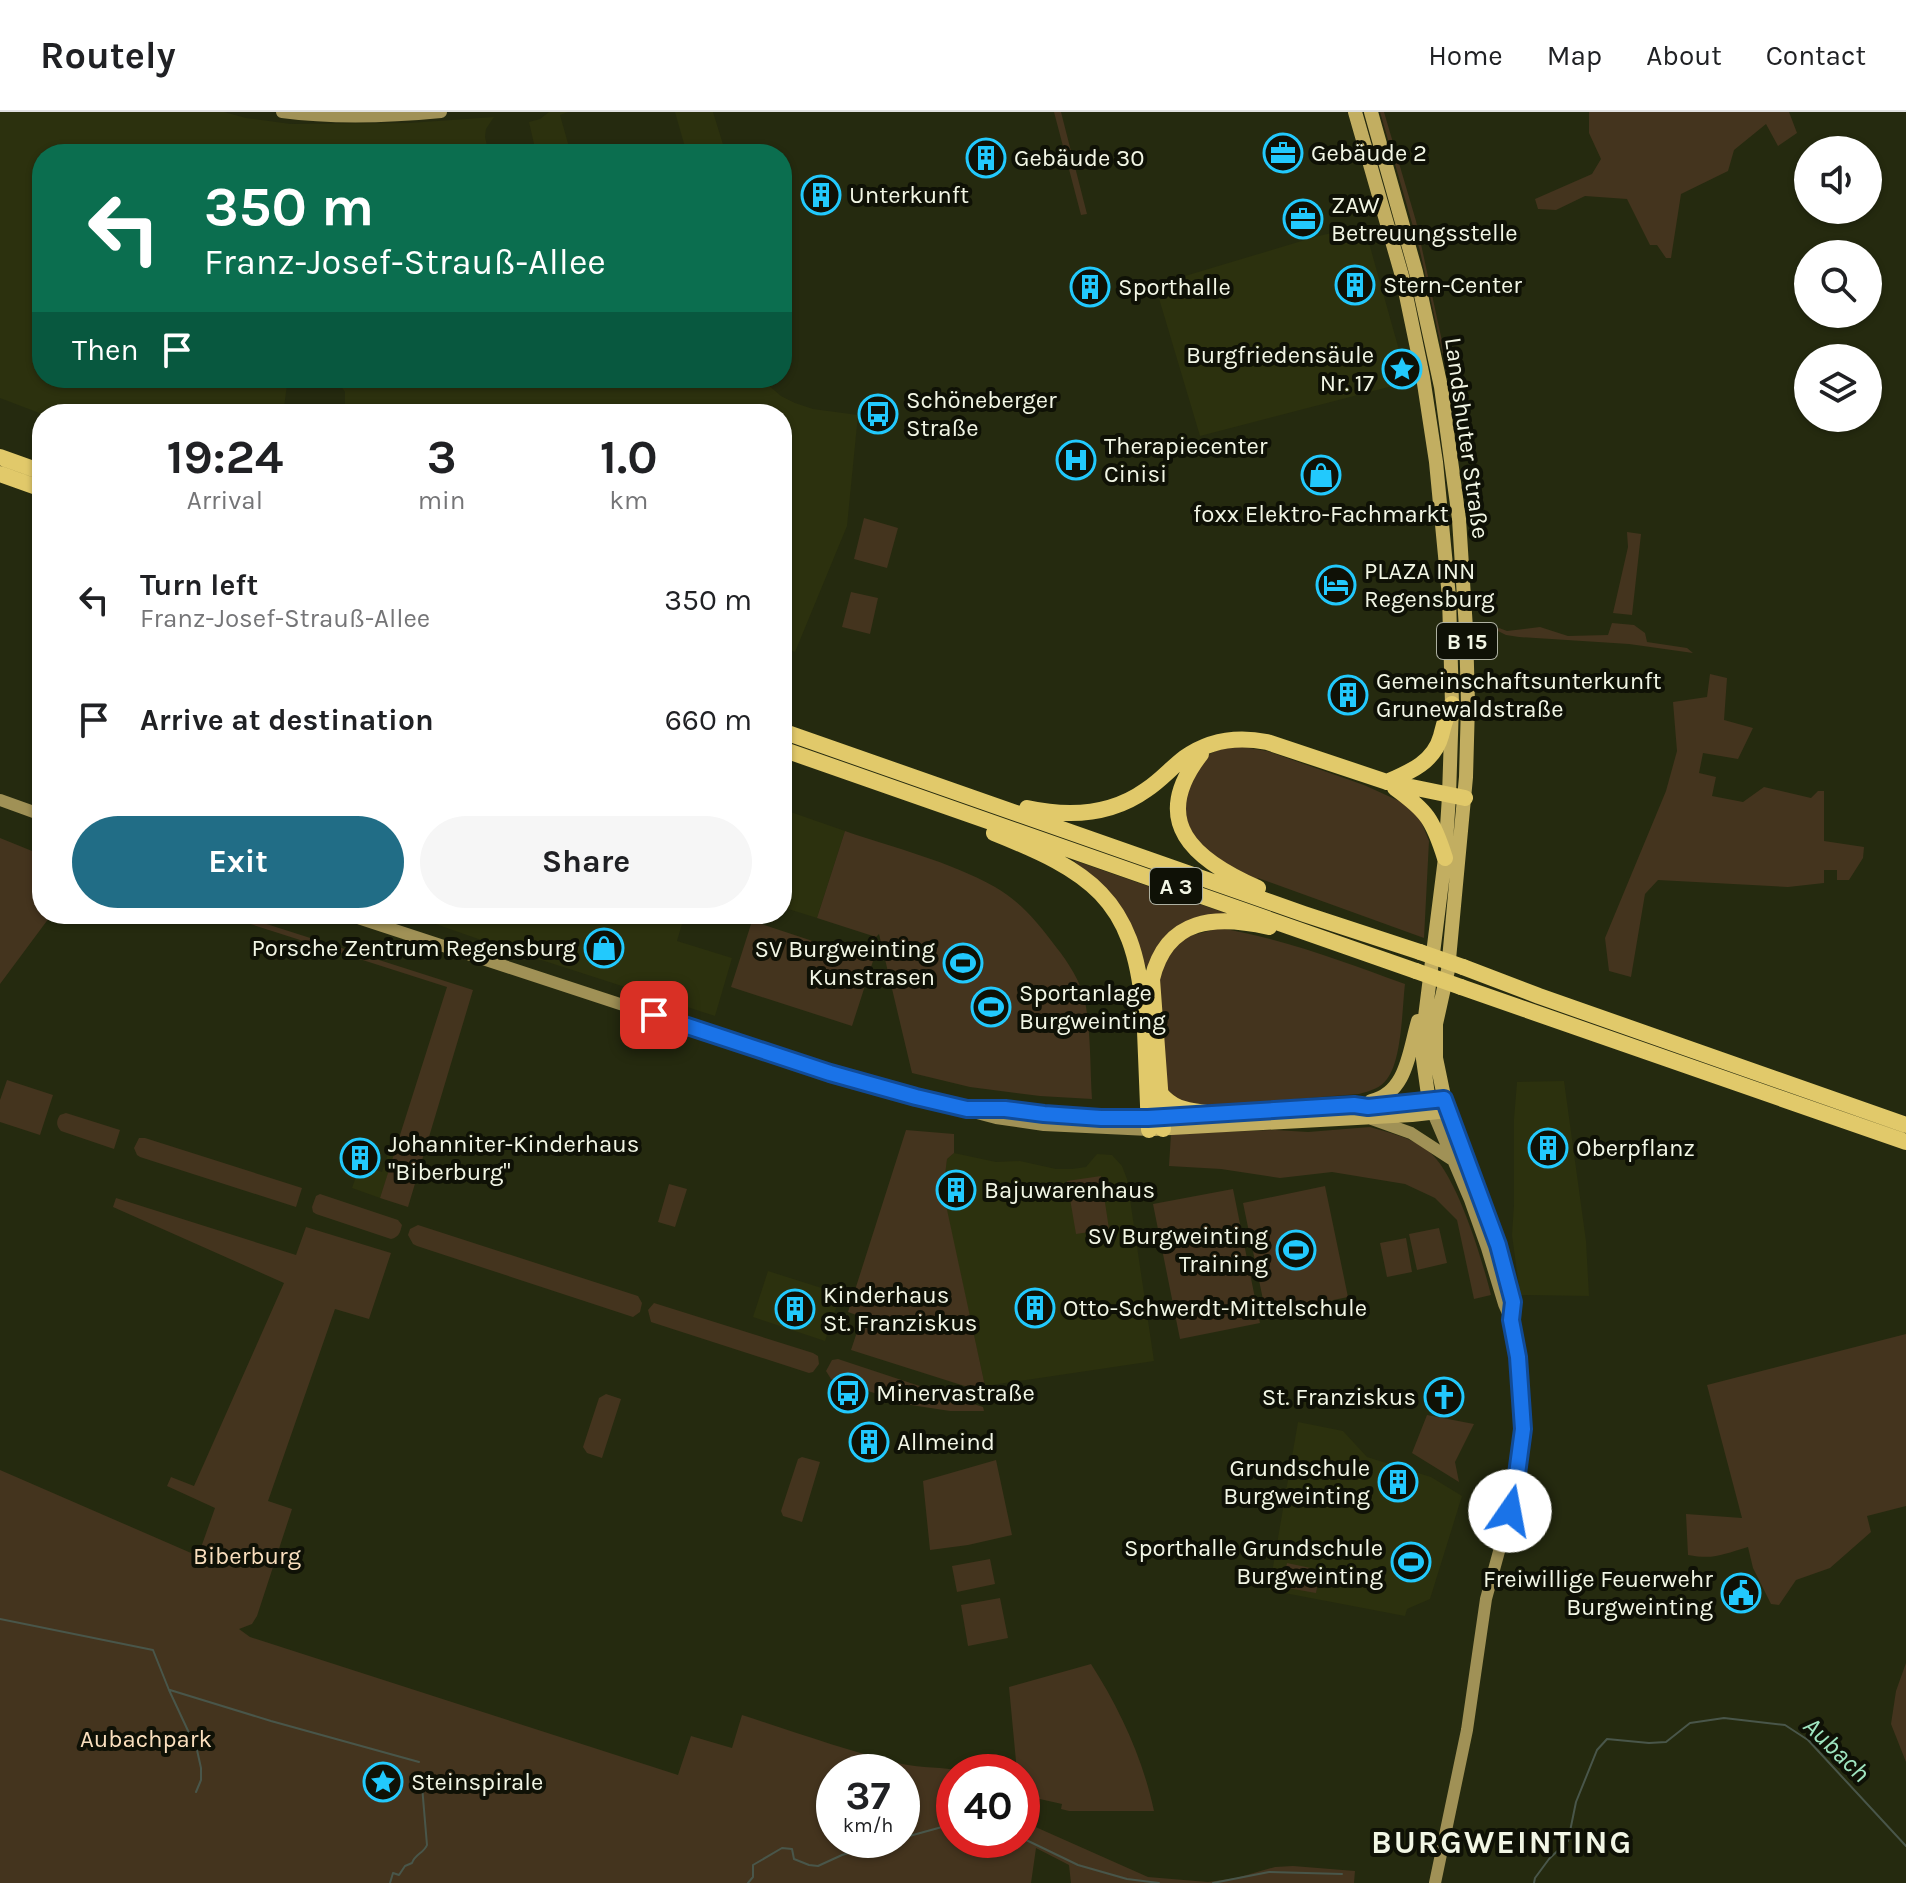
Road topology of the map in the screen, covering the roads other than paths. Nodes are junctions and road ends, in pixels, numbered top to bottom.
1 (282, 112) edge
2 (441, 112) edge
3 (1355, 112) edge
4 (1371, 112) edge
5 (0, 457) edge
6 (32, 468) edge
7 (0, 474) edge
8 (32, 485) edge
9 (1452, 704) junction
10 (792, 735) edge
11 (1207, 746) junction
12 (792, 752) edge
13 (1387, 782) junction
14 (953, 791) junction
15 (1457, 797) junction
16 (0, 800) edge
17 (32, 811) edge
18 (964, 812) junction
19 (1445, 858) junction
20 (1304, 914) junction
21 (376, 924) edge
22 (1387, 962) junction
23 (1424, 969) junction
24 (1160, 1093) junction
25 (1354, 1105) junction
26 (1438, 1106) junction
27 (1213, 1114) junction
28 (1368, 1118) junction
29 (1156, 1123) junction
30 (1906, 1125) edge
31 (1906, 1142) edge
32 (1451, 1159) junction
33 (1511, 1320) junction
34 (1435, 1883) edge

1 - 2 street
3 - 9 main road, Landshuter Straße / B 15
4 - 15 main road, Landshuter Straße / B 15
5 - 6 highway
7 - 8 highway
9 - 13 highway
9 - 15 main road, Landshuter Straße / B 15
10 - 14 highway, A 3
11 - 13 highway, A 3
11 - 14 highway, A 3
11 - 20 highway, A 3
12 - 18 highway, A 3
13 - 15 highway, A 3
13 - 19 highway, A 3
14 - 20 highway, A 3
15 - 19 main road, Landshuter Straße / B 15
15 - 26 main road, Landshuter Straße
16 - 17 street
18 - 22 highway, A 3
18 - 29 highway, A 3
19 - 23 main road, Landshuter Straße / B 15
20 - 30 highway, A 3, bridge
21 - 29 street
22 - 23 highway, A 3
22 - 24 highway, A 3
23 - 25 main road, B 15
23 - 26 main road, Landshuter Straße / B 15
23 - 31 highway, A 3, bridge
24 - 27 highway
24 - 29 highway, A 3
25 - 26 main road
25 - 27 main road, B 15
26 - 28 main road
26 - 32 street
26 - 33 street
27 - 29 main road, B 15
28 - 29 main road
28 - 32 street
32 - 33 street
33 - 34 street

